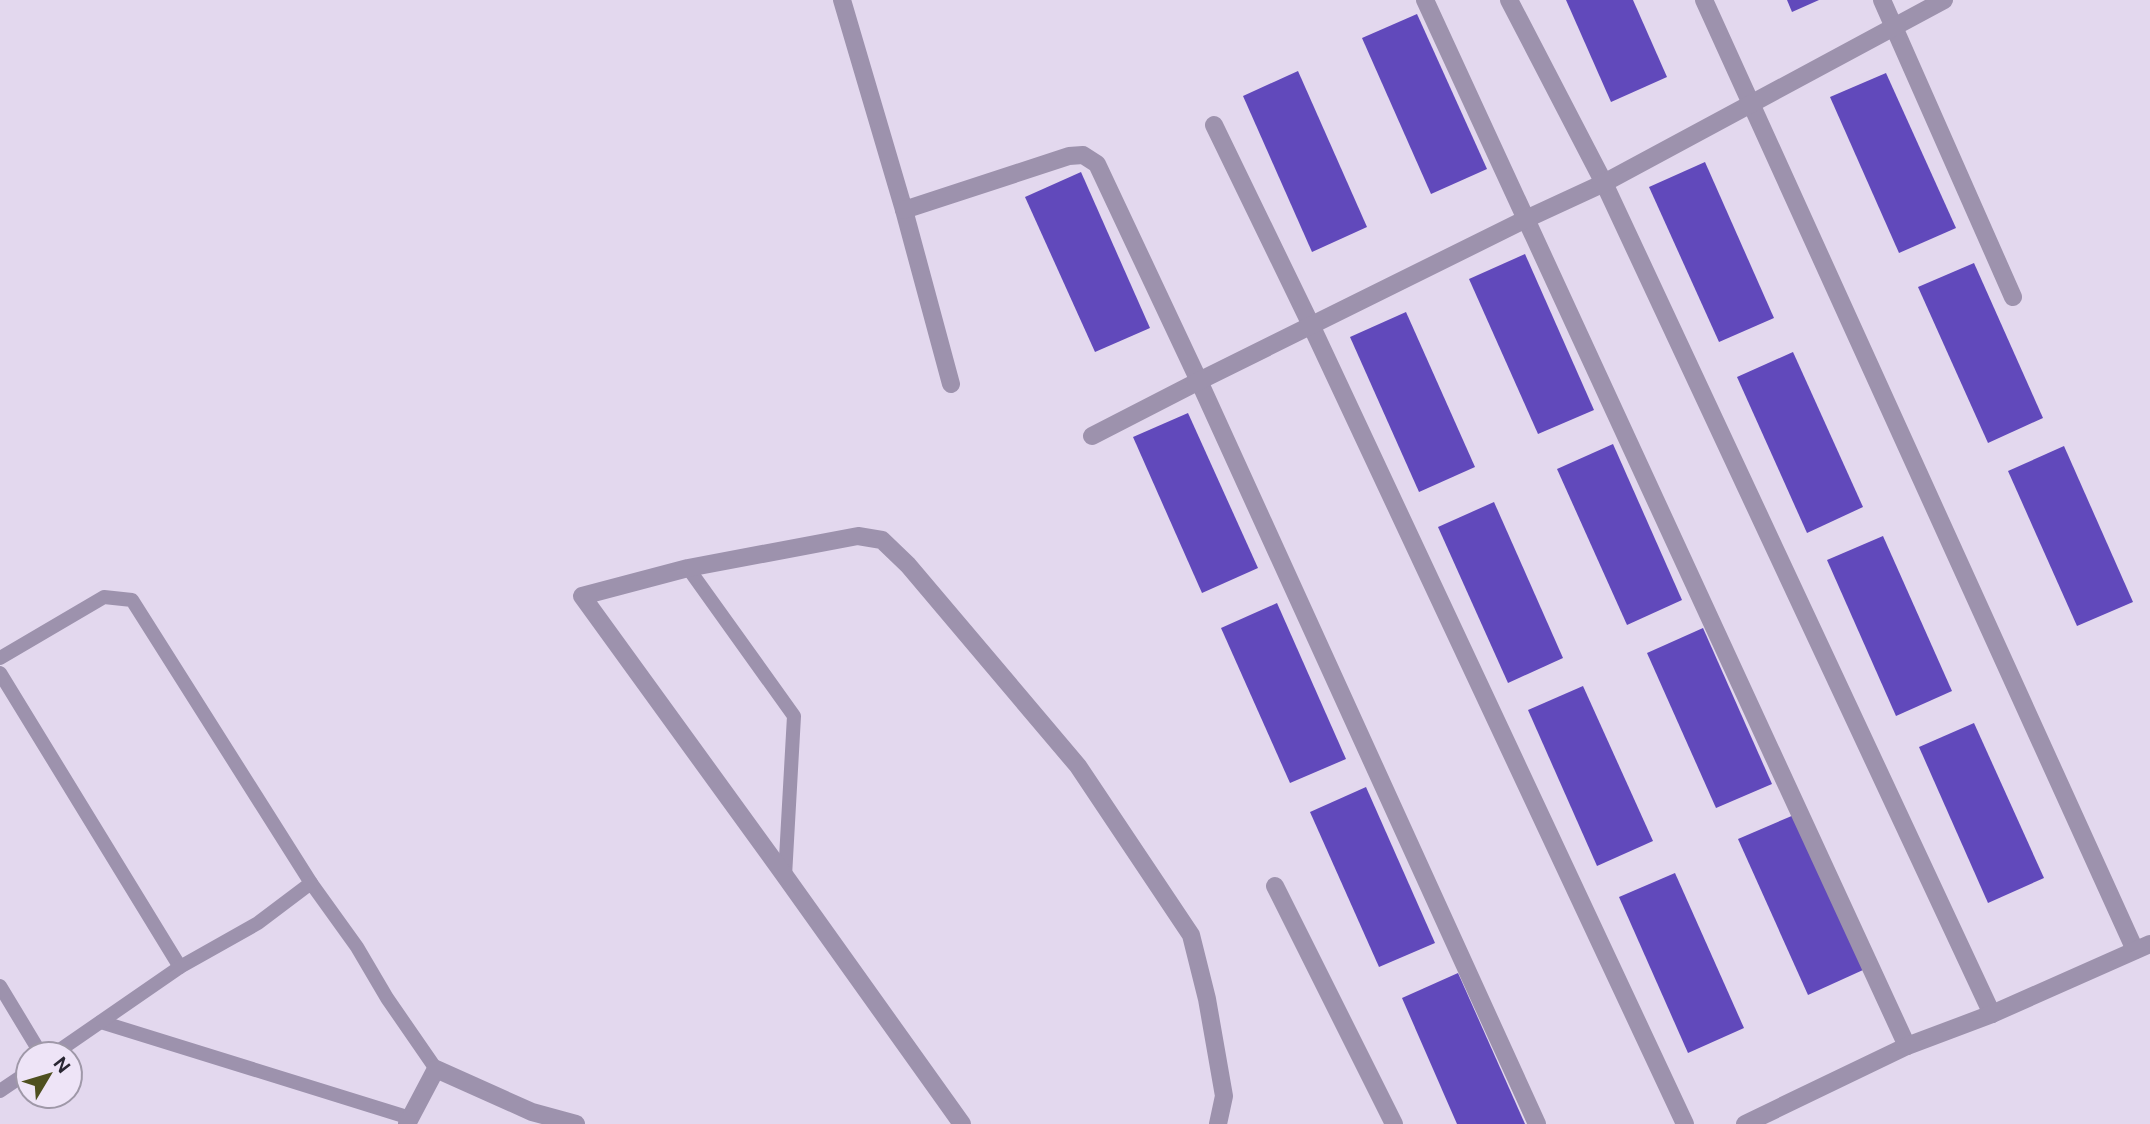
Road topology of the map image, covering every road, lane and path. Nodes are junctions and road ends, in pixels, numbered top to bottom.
1 (842, 0) edge
2 (1425, 0) edge
3 (1509, 0) edge
4 (1704, 0) edge
5 (1882, 0) edge
6 (1944, 0) edge
7 (1894, 27) junction
8 (1752, 103) junction
9 (1214, 125) dead end
10 (1604, 183) junction
11 (904, 210) junction
12 (1526, 219) junction
13 (2013, 297) dead end
14 (1311, 325) junction
15 (1199, 381) junction
16 (951, 384) dead end
17 (1092, 436) dead end
18 (688, 568) junction
19 (0, 658) edge
20 (0, 674) edge
21 (786, 876) junction
22 (311, 883) junction
23 (1275, 887) dead end
24 (2142, 947) edge
25 (180, 967) junction
26 (0, 986) edge
27 (1992, 1014) junction
28 (101, 1021) junction
29 (33, 1040) edge
30 (74, 1040) edge
31 (1907, 1046) junction
32 (436, 1069) junction
33 (408, 1121) edge
34 (576, 1124) edge
35 (962, 1124) edge
36 (1218, 1124) edge
37 (1394, 1124) edge
38 (1536, 1124) edge
39 (1685, 1124) edge
40 (1745, 1124) edge

1 - 11 street
2 - 12 street
3 - 10 street
4 - 8 street
5 - 7 street
6 - 7 street
7 - 8 street
7 - 13 street
8 - 10 street
8 - 24 street
9 - 14 street
10 - 12 street
10 - 27 street
11 - 15 street
11 - 16 street
12 - 14 street
12 - 31 street
14 - 15 street
14 - 39 street
15 - 17 street
15 - 38 street
18 - 21 lane
18 - 21 street
18 - 36 street
19 - 22 lane
20 - 25 lane
21 - 35 street
22 - 25 lane
22 - 32 lane
23 - 37 street
24 - 27 street
25 - 28 lane
26 - 29 lane
27 - 31 street
28 - 30 lane
28 - 33 lane
31 - 40 street
32 - 33 street
32 - 34 street

